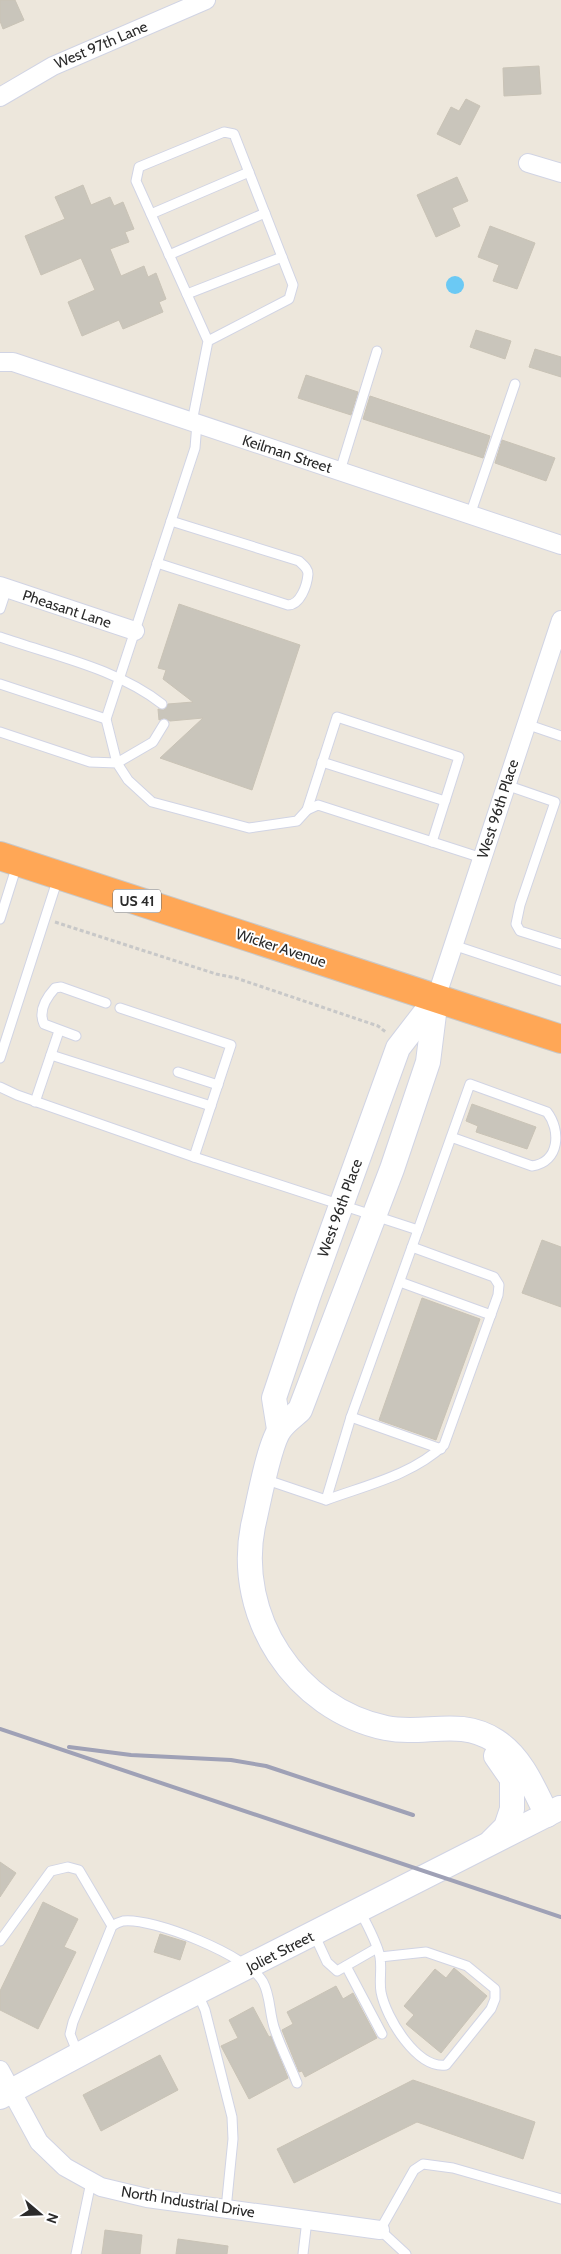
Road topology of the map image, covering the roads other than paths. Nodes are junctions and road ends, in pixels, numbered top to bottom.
1 (206, 0) edge
2 (0, 97) edge
3 (528, 163) dead end
4 (249, 172) junction
5 (561, 174) edge
6 (265, 213) junction
7 (151, 214) junction
8 (169, 255) junction
9 (282, 257) junction
10 (187, 294) junction
11 (208, 341) junction
12 (377, 351) dead end
13 (3, 360) edge
14 (514, 384) dead end
15 (195, 423) junction
16 (340, 471) junction
17 (470, 515) junction
18 (171, 520) junction
19 (561, 545) edge
20 (157, 563) junction
21 (3, 587) edge
22 (0, 608) edge
23 (561, 620) edge
24 (135, 631) junction
25 (0, 637) edge
26 (120, 678) junction
27 (0, 684) edge
28 (162, 704) dead end
29 (106, 719) junction
30 (164, 724) dead end
31 (526, 724) junction
32 (0, 732) edge
33 (561, 736) edge
34 (322, 762) junction
35 (117, 763) junction
36 (506, 785) junction
37 (445, 801) junction
38 (558, 803) edge
39 (307, 810) junction
40 (432, 842) junction
41 (482, 858) junction
42 (9, 859) edge
43 (59, 876) junction
44 (0, 918) edge
45 (561, 944) edge
46 (453, 945) junction
47 (561, 982) edge
48 (436, 998) junction
49 (106, 1003) dead end
50 (120, 1008) dead end
51 (60, 1031) junction
52 (76, 1036) dead end
53 (561, 1039) edge
54 (51, 1055) junction
55 (0, 1058) edge
56 (178, 1072) dead end
57 (218, 1085) junction
58 (0, 1087) edge
59 (35, 1102) junction
60 (211, 1106) junction
61 (450, 1137) junction
62 (194, 1157) junction
63 (341, 1205) junction
64 (374, 1215) junction
65 (418, 1230) junction
66 (412, 1247) junction
67 (400, 1282) junction
68 (491, 1315) junction
69 (351, 1417) junction
70 (279, 1429) junction
71 (441, 1448) junction
72 (263, 1479) junction
73 (326, 1500) junction
74 (481, 1734) junction
75 (554, 1811) edge
76 (487, 1846) junction
77 (360, 1911) junction
78 (112, 1926) junction
79 (314, 1934) junction
80 (0, 1941) edge
81 (377, 1948) junction
82 (380, 1957) junction
83 (251, 1966) junction
84 (346, 1966) junction
85 (198, 1993) junction
86 (382, 2034) dead end
87 (78, 2054) junction
88 (297, 2083) dead end
89 (4, 2086) edge
90 (91, 2182) junction
91 (561, 2199) edge
92 (226, 2209) junction
93 (307, 2220) junction
94 (380, 2230) junction
95 (76, 2254) edge
96 (303, 2254) edge
97 (406, 2254) edge

1 - 2 street, West 97th Lane
3 - 5 street
4 - 6 lane
4 - 7 lane
4 - 7 lane
6 - 8 lane
6 - 9 lane
7 - 8 lane
8 - 10 lane
9 - 10 lane
9 - 11 lane
10 - 11 lane
11 - 15 lane
12 - 16 lane
13 - 15 street, Keilman Street
14 - 17 lane
15 - 16 street, Keilman Street
15 - 18 lane
16 - 17 street, Keilman Street
17 - 19 street, Keilman Street
18 - 20 lane
18 - 20 lane
20 - 24 lane
21 - 22 lane
21 - 24 street, Pheasant Lane
23 - 31 street, West 96th Place
24 - 26 lane
25 - 26 lane
26 - 28 lane
26 - 29 lane
27 - 29 lane
29 - 35 lane
30 - 35 lane
31 - 33 lane
31 - 36 street, West 96th Place
32 - 35 lane
34 - 37 lane
34 - 37 lane
34 - 39 lane
35 - 39 lane
36 - 38 lane
36 - 41 street, West 96th Place
37 - 40 lane
38 - 45 lane
39 - 40 lane
40 - 41 lane
41 - 46 street, West 96th Place
42 - 43 highway, Wicker Avenue / US 41
42 - 44 lane
43 - 48 highway, Wicker Avenue / US 41
43 - 55 lane
46 - 47 lane
46 - 48 street, West 96th Place
48 - 53 highway, Wicker Avenue / US 41
48 - 63 street, West 96th Place
48 - 64 street, West 96th Place
49 - 51 lane
50 - 57 lane
51 - 52 lane
51 - 54 lane
54 - 59 lane
54 - 60 lane
56 - 57 lane
57 - 60 lane
58 - 59 lane
59 - 62 lane
60 - 62 lane
61 - 61 lane
61 - 65 lane
62 - 63 lane
63 - 64 lane
63 - 70 street, West 96th Place
64 - 65 lane
64 - 70 street, West 96th Place
65 - 66 lane
66 - 67 lane
66 - 68 lane
67 - 68 lane
67 - 69 lane
68 - 71 lane
69 - 71 lane
69 - 73 lane
70 - 72 street, West 96th Place
71 - 73 lane
72 - 73 lane
72 - 74 street, West 96th Place
74 - 75 street, West 96th Place
74 - 76 street
75 - 76 street, Joliet Street
76 - 77 street, Joliet Street
77 - 79 street, Joliet Street
77 - 81 lane
78 - 80 lane
78 - 83 lane
78 - 87 lane
79 - 83 street, Joliet Street
79 - 84 lane
81 - 82 lane
81 - 84 lane
82 - 82 lane
83 - 85 street, Joliet Street
83 - 88 lane
84 - 86 lane
85 - 87 street, Joliet Street
85 - 92 lane
87 - 89 street, Joliet Street
89 - 90 street, North Industrial Drive
90 - 92 street, North Industrial Drive
90 - 95 lane
91 - 94 lane
92 - 93 street, North Industrial Drive
93 - 94 street, North Industrial Drive
93 - 96 lane
94 - 97 lane

